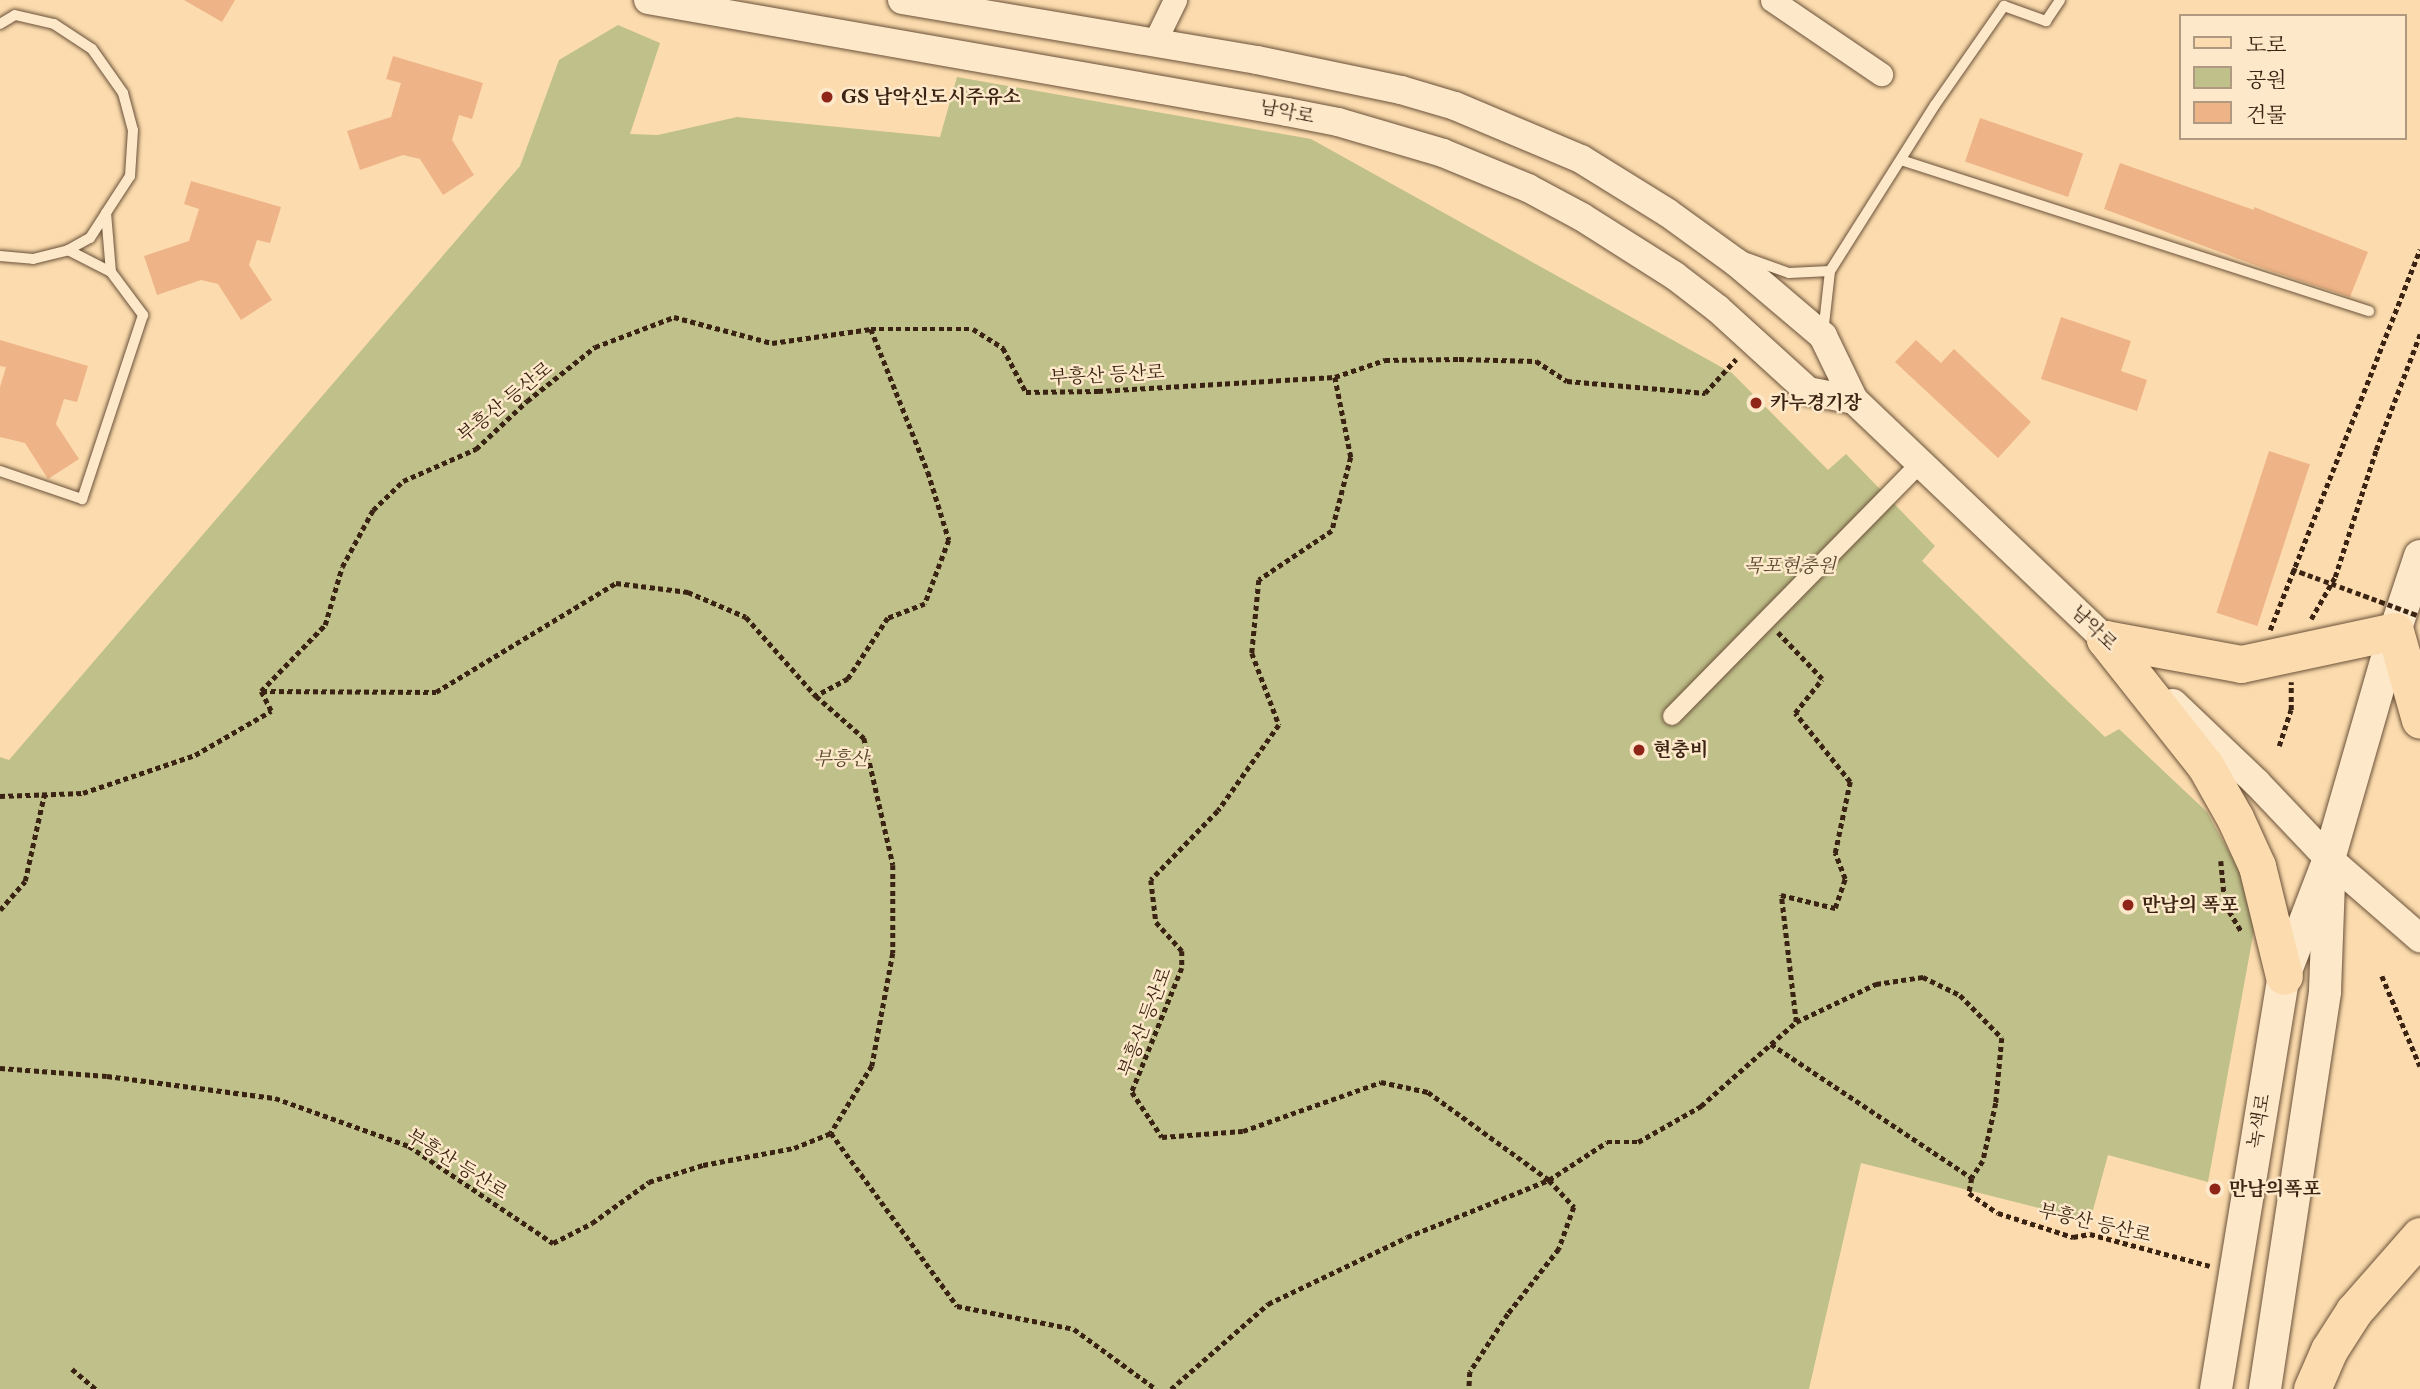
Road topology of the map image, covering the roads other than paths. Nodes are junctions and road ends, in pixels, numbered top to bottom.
1 (648, 0) edge
2 (902, 0) edge
3 (1175, 0) edge
4 (1772, 0) edge
5 (2060, 0) edge
6 (0, 23) edge
7 (1154, 43) junction
8 (1881, 74) dead end
9 (1901, 160) junction
10 (107, 213) junction
11 (1712, 246) junction
12 (68, 250) junction
13 (0, 256) edge
14 (1830, 271) junction
15 (111, 272) junction
16 (2369, 311) dead end
17 (1823, 336) junction
18 (1854, 400) junction
19 (1922, 462) junction
20 (0, 471) edge
21 (2420, 556) edge
22 (2407, 624) edge
23 (2105, 639) junction
24 (1672, 716) dead end
25 (2420, 720) edge
26 (2329, 859) junction
27 (2420, 938) edge
28 (2284, 976) junction
29 (2420, 1236) edge
30 (2216, 1389) edge
31 (2265, 1389) edge
32 (2312, 1389) edge

1 - 18 street, 남악로
2 - 7 street, 남악로
3 - 7 street
4 - 8 street
5 - 9 lane
6 - 10 lane
7 - 11 street, 남악로
9 - 14 lane
9 - 16 lane
10 - 12 lane
10 - 15 lane
11 - 14 lane
11 - 17 street, 남악로
12 - 13 lane
12 - 15 lane
14 - 17 lane
15 - 20 lane
17 - 18 street, 남악로
18 - 19 street, 남악로
19 - 23 street, 남악로
19 - 24 street
21 - 22 main road, 녹색로
22 - 23 main road
22 - 25 main road
22 - 26 main road, 녹색로
23 - 26 street, 남악로
23 - 28 main road
26 - 27 street, 남악로
26 - 28 main road, 녹색로
26 - 31 main road, 녹색로
28 - 30 main road, 녹색로
29 - 32 main road

